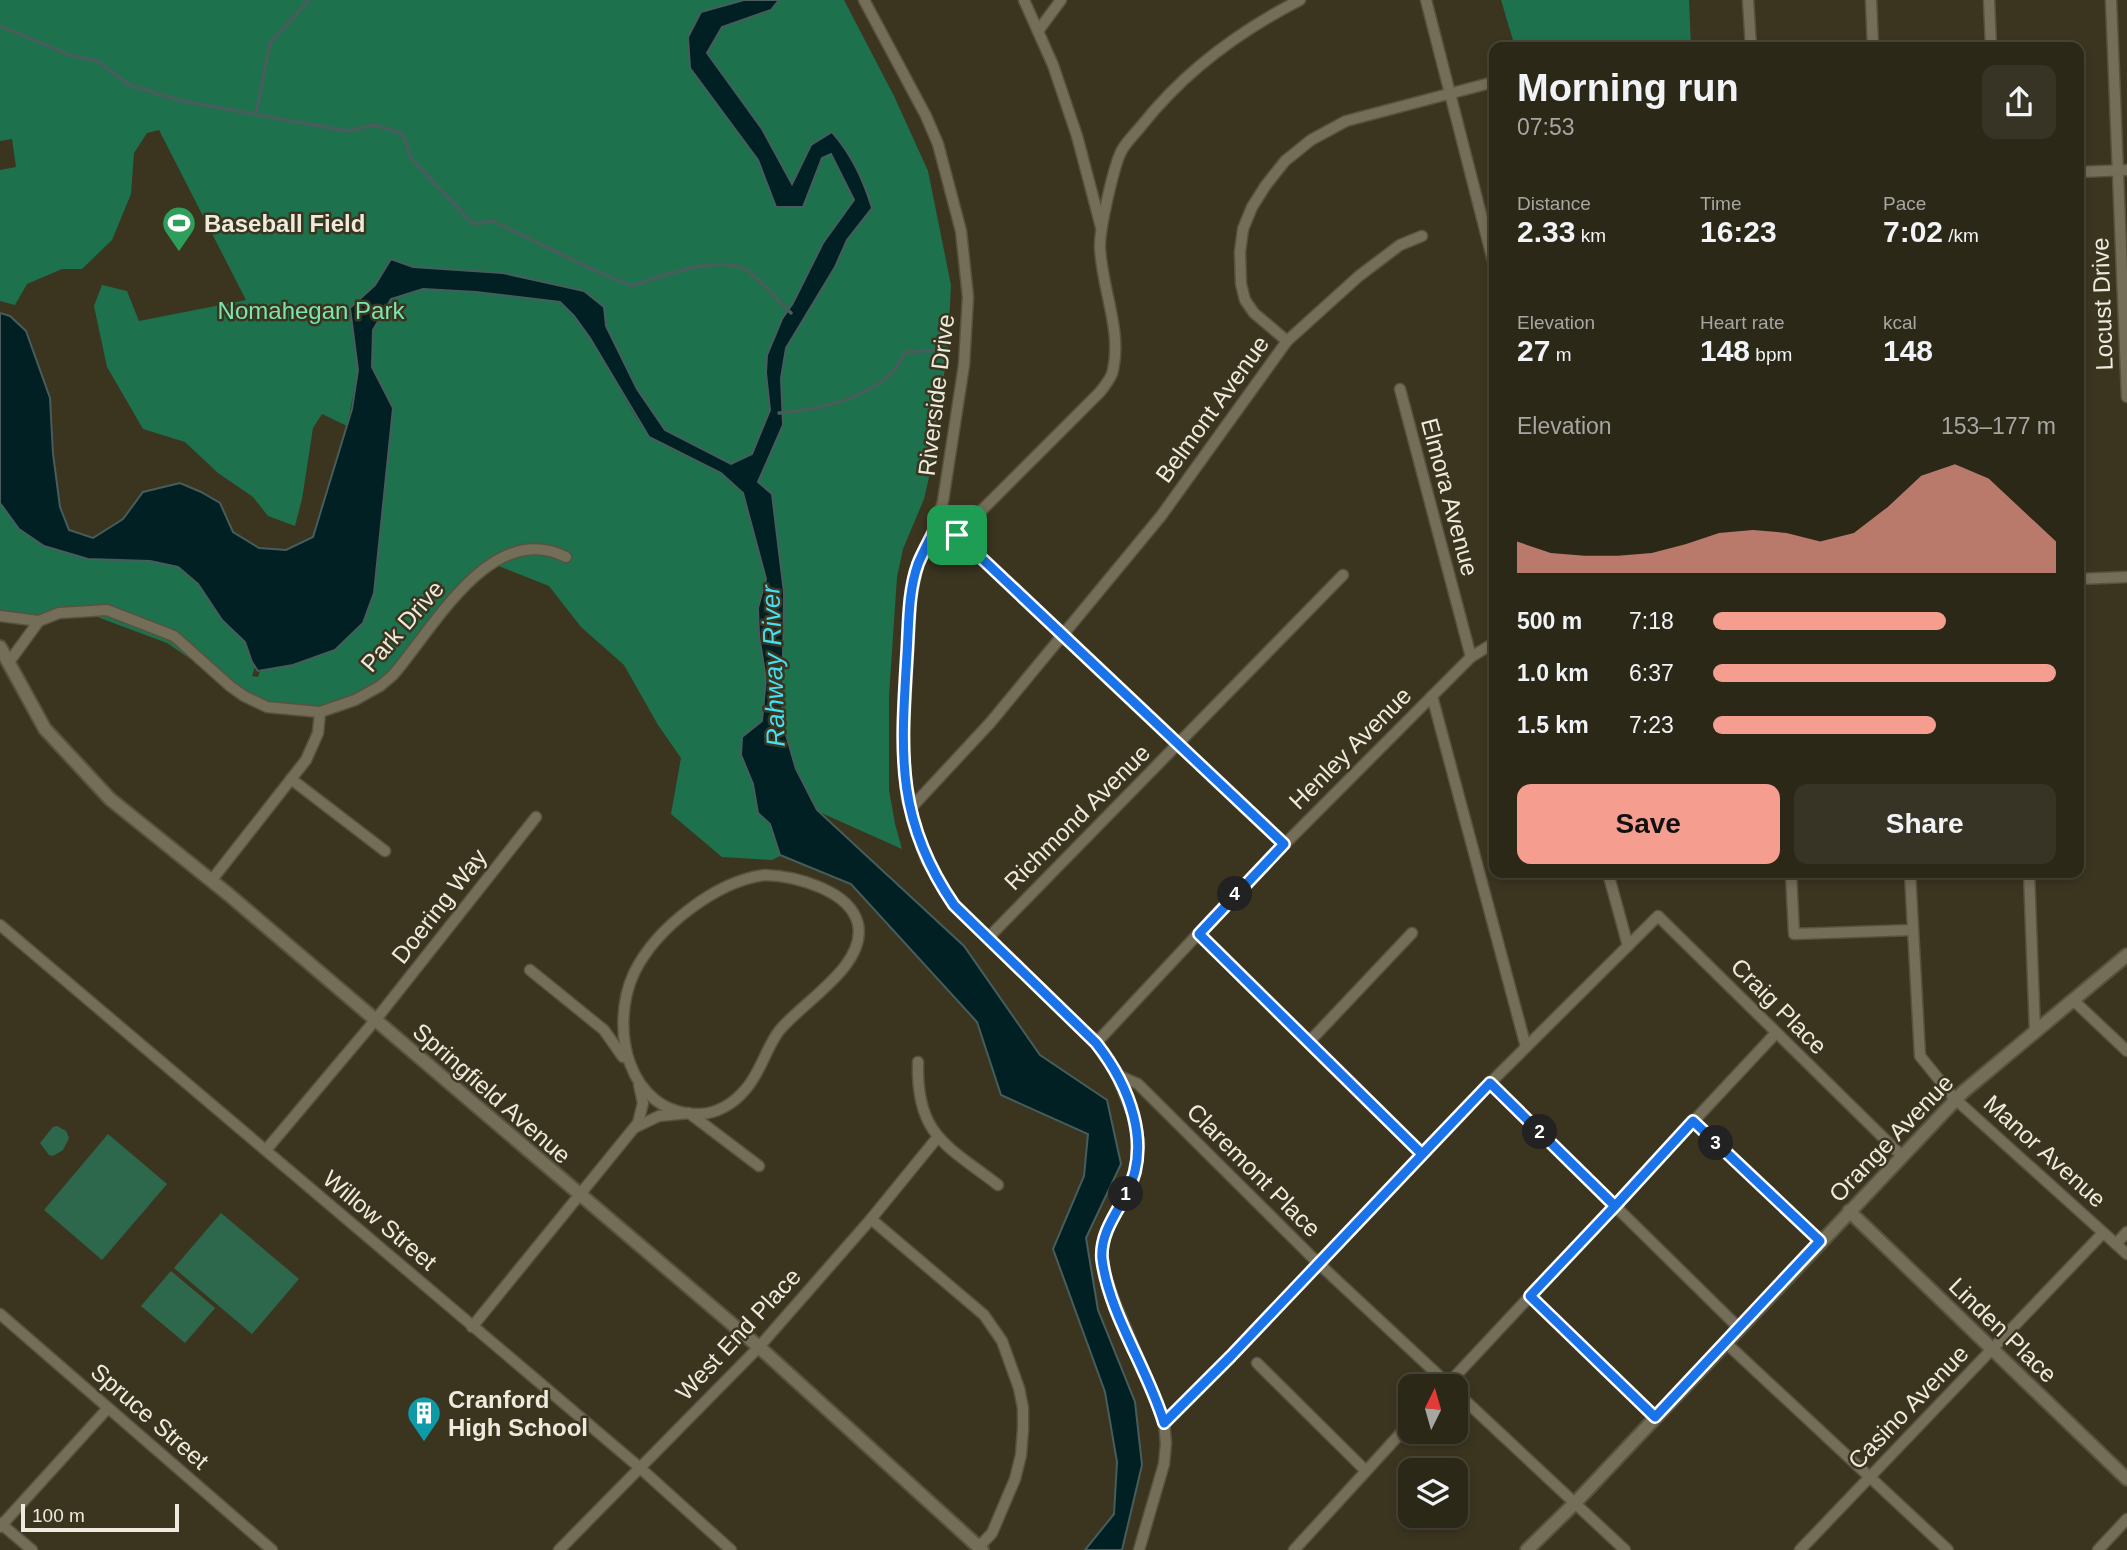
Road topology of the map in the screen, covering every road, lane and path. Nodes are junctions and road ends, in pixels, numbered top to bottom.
1 (864, 0) edge
2 (1024, 0) edge
3 (1061, 0) edge
4 (1300, 0) edge
5 (1426, 0) edge
6 (1748, 0) edge
7 (1871, 0) edge
8 (1989, 0) edge
9 (2111, 0) edge
10 (1038, 32) junction
11 (1751, 42) edge
12 (1873, 42) edge
13 (1991, 42) edge
14 (1489, 83) edge
15 (1450, 94) junction
16 (2123, 170) edge
17 (2084, 172) edge
18 (1101, 228) junction
19 (1422, 236) dead end
20 (1489, 246) edge
21 (1287, 341) junction
22 (1400, 389) dead end
23 (2127, 397) edge
24 (939, 520) junction
25 (957, 535) junction
26 (566, 556) dead end
27 (1343, 575) dead end
28 (2127, 577) edge
29 (2084, 579) edge
30 (0, 616) edge
31 (39, 621) junction
32 (1063, 635) junction
33 (0, 646) edge
34 (1489, 646) edge
35 (1471, 657) junction
36 (9, 662) junction
37 (1432, 696) junction
38 (320, 712) junction
39 (1179, 744) junction
40 (291, 779) junction
41 (910, 809) junction
42 (536, 817) dead end
43 (1284, 844) junction
44 (385, 850) dead end
45 (1609, 878) edge
46 (1791, 878) edge
47 (1910, 878) edge
48 (2029, 878) edge
49 (211, 881) junction
50 (0, 925) edge
51 (1913, 930) junction
52 (1412, 933) dead end
53 (1199, 934) junction
54 (988, 938) junction
55 (1628, 946) junction
56 (2127, 955) edge
57 (530, 970) dead end
58 (2073, 1000) junction
59 (374, 1020) junction
60 (1776, 1032) junction
61 (2035, 1032) junction
62 (1309, 1042) junction
63 (1096, 1043) junction
64 (1526, 1047) junction
65 (2127, 1051) edge
66 (918, 1062) dead end
67 (1117, 1075) junction
68 (1490, 1083) junction
69 (638, 1084) junction
70 (1956, 1100) junction
71 (688, 1114) junction
72 (1693, 1121) junction
73 (635, 1127) junction
74 (937, 1138) junction
75 (266, 1150) junction
76 (1422, 1154) junction
77 (1901, 1156) junction
78 (759, 1166) dead end
79 (998, 1185) dead end
80 (579, 1195) junction
81 (1615, 1206) junction
82 (1849, 1211) junction
83 (871, 1219) junction
84 (2127, 1232) edge
85 (2103, 1233) junction
86 (1820, 1241) junction
87 (2116, 1244) junction
88 (2127, 1254) edge
89 (1319, 1264) junction
90 (1530, 1296) junction
91 (0, 1314) edge
92 (472, 1327) junction
93 (1739, 1328) junction
94 (1725, 1342) junction
95 (759, 1347) junction
96 (1992, 1349) junction
97 (1257, 1363) dead end
98 (1436, 1374) edge
99 (1458, 1374) edge
100 (1468, 1403) edge
101 (108, 1408) junction
102 (1655, 1417) junction
103 (1164, 1423) junction
104 (1398, 1436) edge
105 (639, 1467) junction
106 (1366, 1471) junction
107 (1870, 1477) junction
108 (2127, 1479) edge
109 (1575, 1503) junction
110 (2127, 1519) edge
111 (1, 1525) edge
112 (981, 1548) edge
113 (267, 1549) edge
114 (32, 1550) edge
115 (559, 1550) edge
116 (731, 1550) edge
117 (1139, 1550) edge
118 (1294, 1550) edge
119 (1527, 1550) edge
120 (1625, 1550) edge
121 (1800, 1550) edge
122 (1948, 1550) edge
123 (2098, 1550) edge

1 - 24 street, Riverside Drive
2 - 10 street
3 - 10 street
4 - 18 street
5 - 15 street
6 - 11 street
7 - 12 street
8 - 13 street
9 - 16 street, Locust Drive
10 - 18 street
14 - 15 street
15 - 20 street
15 - 21 street
16 - 17 street
16 - 23 street, Locust Drive
18 - 25 street
19 - 21 street, Belmont Avenue
21 - 32 street, Belmont Avenue
22 - 35 street, Elmora Avenue
24 - 25 street
24 - 41 street, Riverside Drive
25 - 32 street
26 - 38 street, Park Drive
27 - 39 street, Richmond Avenue
28 - 29 street
30 - 31 street, Park Drive
31 - 36 street
31 - 38 street, Park Drive
32 - 39 street
32 - 41 street, Belmont Avenue
33 - 36 street, Springfield Avenue
34 - 35 street, Henley Avenue
35 - 37 street, Henley Avenue
36 - 49 street, Springfield Avenue
37 - 43 street, Henley Avenue
37 - 64 street
38 - 40 street
39 - 43 street
39 - 54 street, Richmond Avenue
40 - 44 street
40 - 49 street
41 - 54 street, Riverside Drive
42 - 59 street, Doering Way
43 - 53 street, Henley Avenue
45 - 55 street
46 - 51 street
47 - 51 street, Manor Avenue
48 - 61 street
49 - 59 street, Springfield Avenue
50 - 75 street, Willow Street
51 - 70 street, Manor Avenue
52 - 62 street
53 - 62 street
53 - 63 street, Henley Avenue
54 - 63 street, Riverside Drive
55 - 60 street, Craig Place
55 - 64 street
56 - 58 street, Orange Avenue
57 - 69 street
58 - 61 street, Orange Avenue
58 - 65 street
59 - 75 street, Doering Way
59 - 80 street, Springfield Avenue
60 - 72 street
60 - 77 street, Craig Place
61 - 70 street, Orange Avenue
62 - 76 street
63 - 67 street, Riverside Drive
64 - 68 street
66 - 74 street
67 - 89 street, Claremont Place
67 - 103 street, Riverside Drive
68 - 76 street
68 - 81 street
69 - 71 street
69 - 71 street
69 - 73 street
70 - 77 street, Orange Avenue
70 - 85 street, Manor Avenue
71 - 73 street
71 - 78 street
72 - 81 street
72 - 86 street
73 - 80 street
74 - 79 street
74 - 83 street, West End Place
75 - 92 street, Willow Street
76 - 89 street
77 - 82 street, Orange Avenue
80 - 92 street
80 - 95 street, Springfield Avenue
81 - 90 street
81 - 93 street
82 - 86 street, Orange Avenue
82 - 96 street, Linden Place
83 - 95 street, West End Place
83 - 112 street
84 - 87 street
85 - 87 street, Manor Avenue
85 - 96 street, Casino Avenue
86 - 93 street, Orange Avenue
87 - 88 street, Manor Avenue
89 - 98 street, Claremont Place
89 - 103 street
90 - 99 street
90 - 102 street
91 - 101 street, Spruce Street
92 - 105 street, Willow Street
93 - 94 street, Orange Avenue
94 - 102 street, Orange Avenue
94 - 107 street
95 - 105 street, West End Place
95 - 112 street, Springfield Avenue
96 - 107 street, Casino Avenue
96 - 108 street, Linden Place
97 - 106 street
100 - 109 street
101 - 111 street
101 - 113 street, Spruce Street
102 - 109 street, Orange Avenue
103 - 117 street, Riverside Drive
104 - 106 street
105 - 115 street, West End Place
105 - 116 street, Willow Street
106 - 118 street
107 - 121 street, Casino Avenue
107 - 122 street
109 - 119 street, Orange Avenue
109 - 120 street
110 - 123 street
111 - 114 street

